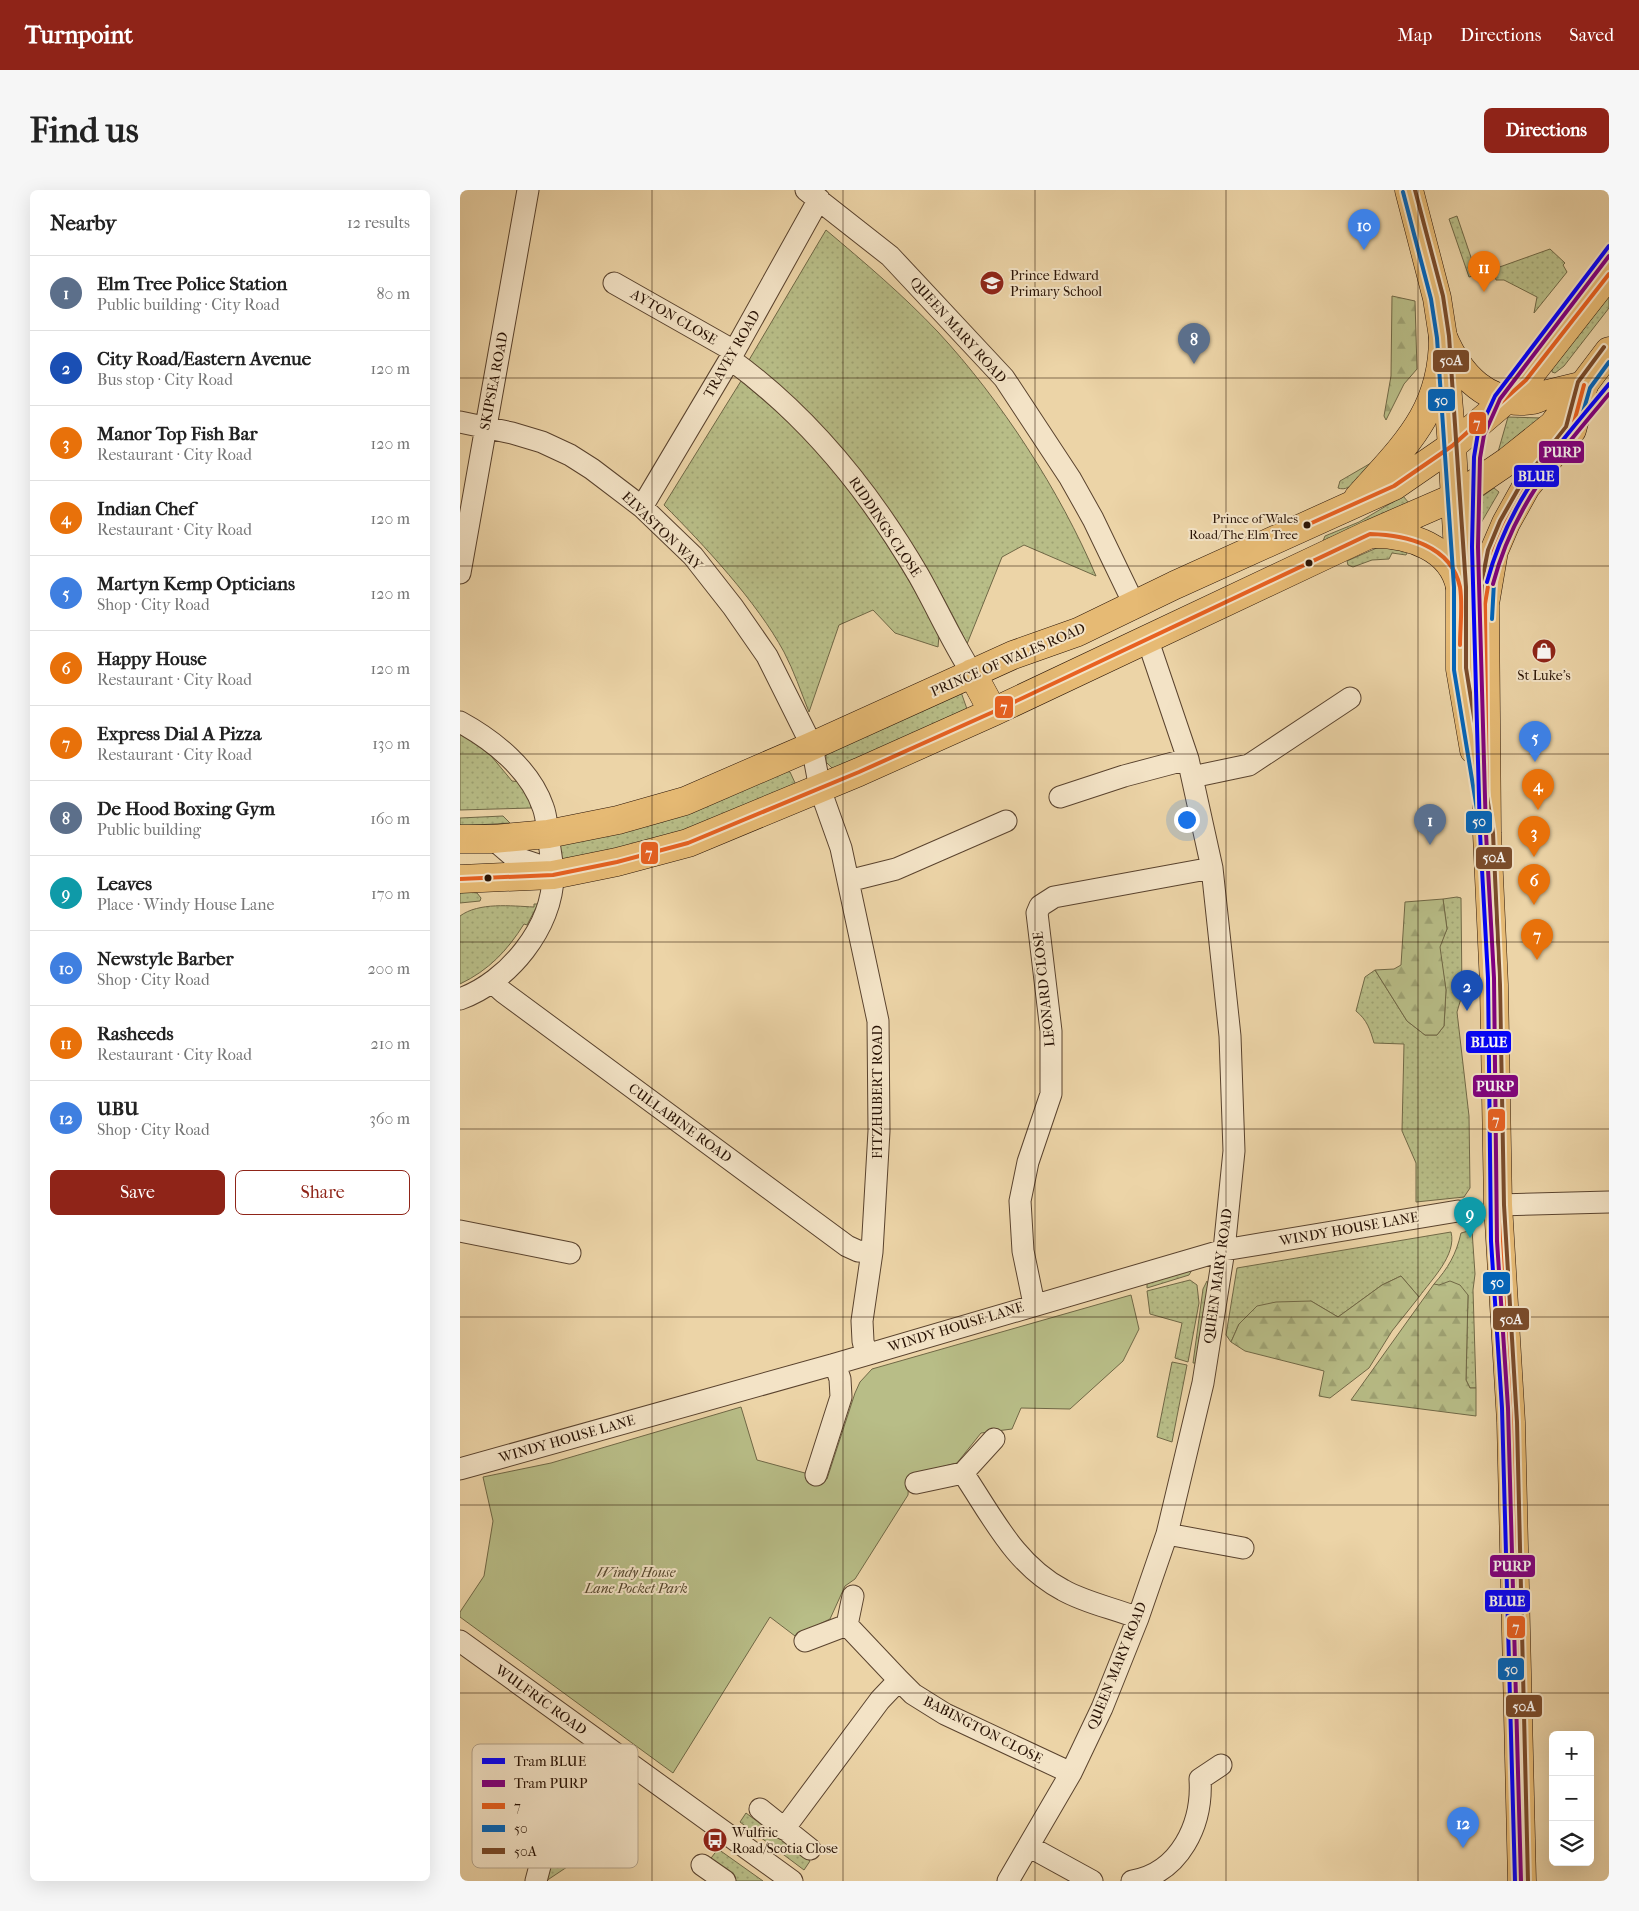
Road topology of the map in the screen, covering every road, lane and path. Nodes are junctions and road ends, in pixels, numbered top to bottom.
1 (528, 190) edge
2 (1409, 190) edge
3 (813, 194) edge
4 (1609, 274) edge
5 (614, 283) dead end
6 (1443, 337) junction
7 (1609, 351) edge
8 (732, 355) junction
9 (1584, 385) junction
10 (1507, 399) junction
11 (460, 422) edge
12 (486, 426) junction
13 (1452, 446) junction
14 (1455, 497) junction
15 (1352, 505) junction
16 (642, 507) junction
17 (1370, 534) junction
18 (460, 573) edge
19 (1460, 586) junction
20 (1134, 604) junction
21 (1148, 640) junction
22 (972, 673) junction
23 (1350, 698) dead end
24 (993, 712) junction
25 (460, 722) edge
26 (812, 746) junction
27 (1190, 768) junction
28 (820, 789) junction
29 (1060, 797) dead end
30 (1006, 821) dead end
31 (1487, 833) junction
32 (548, 834) junction
33 (460, 839) edge
34 (493, 839) junction
35 (1212, 868) junction
36 (553, 875) junction
37 (460, 880) edge
38 (848, 881) junction
39 (493, 983) junction
40 (460, 999) edge
41 (1609, 1202) edge
42 (1498, 1204) junction
43 (1458, 1211) dead end
44 (460, 1232) edge
45 (1224, 1250) junction
46 (872, 1252) junction
47 (570, 1253) dead end
48 (1034, 1304) junction
49 (866, 1354) junction
50 (834, 1364) junction
51 (994, 1439) dead end
52 (460, 1469) edge
53 (963, 1473) junction
54 (816, 1475) dead end
55 (916, 1483) dead end
56 (1167, 1534) junction
57 (1243, 1548) dead end
58 (853, 1596) dead end
59 (1138, 1618) junction
60 (847, 1624) junction
61 (460, 1641) edge
62 (805, 1641) dead end
63 (899, 1680) junction
64 (602, 1744) edge
65 (1221, 1765) dead end
66 (638, 1770) edge
67 (1071, 1773) junction
68 (760, 1809) dead end
69 (784, 1829) junction
70 (1030, 1847) junction
71 (810, 1849) dead end
72 (702, 1865) dead end
73 (539, 1868) edge
74 (1165, 1876) edge
75 (536, 1881) edge
76 (725, 1881) edge
77 (792, 1881) edge
78 (1008, 1881) edge
79 (1092, 1881) edge
80 (1132, 1881) edge
81 (1522, 1881) edge

1 - 12 street, SKIPSEA ROAD
2 - 6 main road
3 - 8 street, TRAVEY ROAD
3 - 20 street, QUEEN MARY ROAD
4 - 10 main road, PRINCE OF WALES ROAD
5 - 8 street, AYTON CLOSE
6 - 10 main road
6 - 13 main road
6 - 15 main road
7 - 9 main road
8 - 16 street, TRAVEY ROAD
8 - 22 street, RIDDINGS CLOSE
9 - 10 main road
9 - 14 main road
9 - 31 main road
10 - 13 main road, PRINCE OF WALES ROAD
11 - 12 street, ELVASTON WAY
12 - 16 street, ELVASTON WAY
12 - 18 street, SKIPSEA ROAD
13 - 14 main road
13 - 15 main road, PRINCE OF WALES ROAD
14 - 17 main road
14 - 19 main road
15 - 20 main road, PRINCE OF WALES ROAD
16 - 26 street, ELVASTON WAY
17 - 19 main road
17 - 21 main road
19 - 31 main road
20 - 22 main road, PRINCE OF WALES ROAD
21 - 24 main road
21 - 27 street, QUEEN MARY ROAD
22 - 24 main road
22 - 26 main road, PRINCE OF WALES ROAD
23 - 27 street
24 - 28 main road
25 - 32 street
26 - 28 street, FITZHUBERT ROAD
26 - 32 main road, PRINCE OF WALES ROAD
27 - 29 street
27 - 35 street, QUEEN MARY ROAD
28 - 36 main road
28 - 38 street, FITZHUBERT ROAD
30 - 38 street
31 - 42 main road
32 - 34 main road, PRINCE OF WALES ROAD
32 - 36 street
33 - 34 main road, PRINCE OF WALES ROAD
34 - 36 street
35 - 45 street, QUEEN MARY ROAD
35 - 48 street, LEONARD CLOSE
36 - 37 main road
36 - 39 street
38 - 46 street, FITZHUBERT ROAD
39 - 40 street
39 - 46 street, CULLABINE ROAD
41 - 42 street
42 - 81 main road
43 - 45 street, WINDY HOUSE LANE
44 - 47 street
45 - 48 street, WINDY HOUSE LANE
45 - 56 street, QUEEN MARY ROAD
46 - 49 street, FITZHUBERT ROAD
48 - 49 street, WINDY HOUSE LANE
49 - 50 street, WINDY HOUSE LANE
50 - 52 street, WINDY HOUSE LANE
50 - 54 street
51 - 53 street
53 - 55 street
53 - 59 street
56 - 57 street
56 - 59 street, QUEEN MARY ROAD
58 - 60 street
59 - 67 street, QUEEN MARY ROAD
60 - 62 street
60 - 63 street, BABINGTON CLOSE
61 - 64 street, WULFRIC ROAD
63 - 67 street, BABINGTON CLOSE
63 - 69 street
65 - 74 street
66 - 77 street, WULFRIC ROAD
67 - 70 street, QUEEN MARY ROAD
68 - 69 street
69 - 71 street
70 - 78 street, QUEEN MARY ROAD
70 - 79 street
72 - 76 street
73 - 75 street
74 - 80 street

